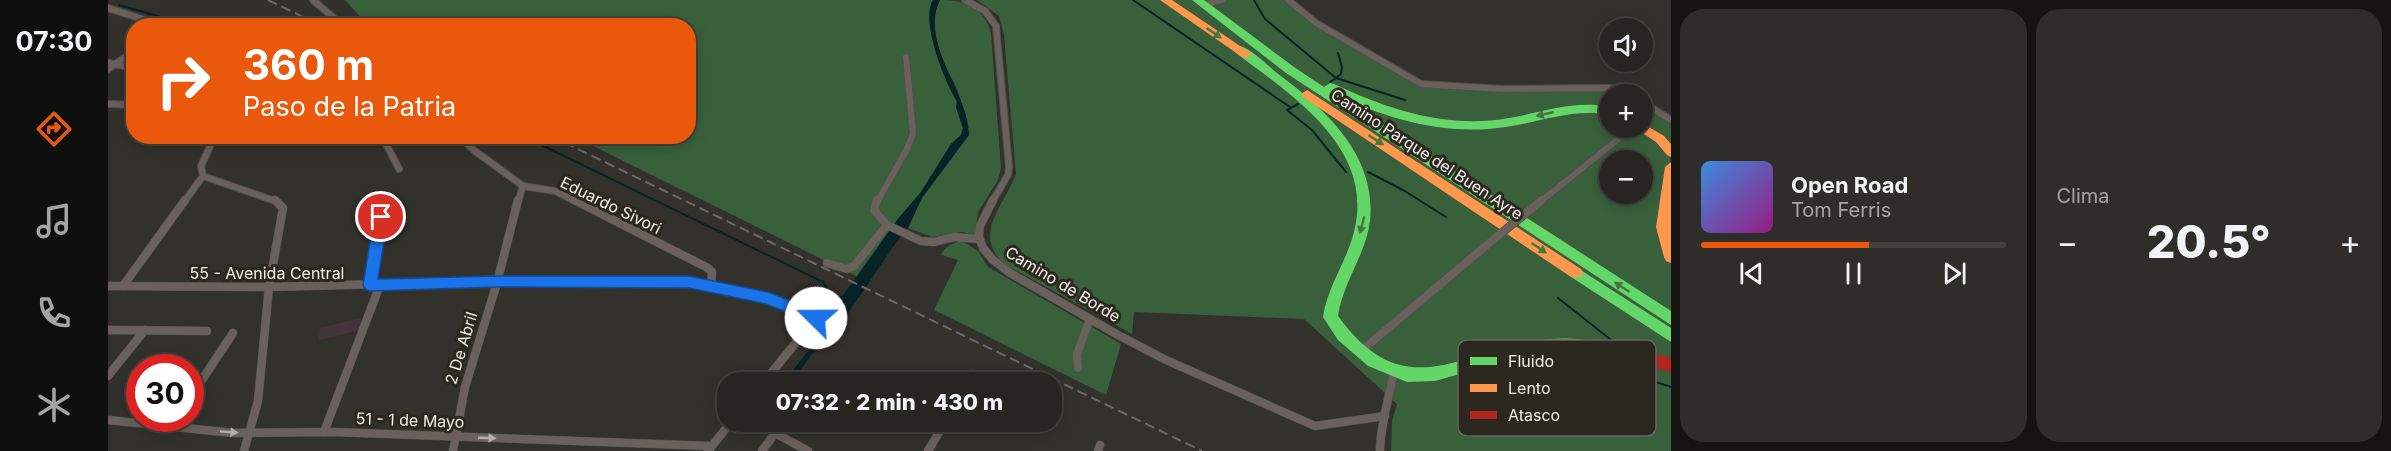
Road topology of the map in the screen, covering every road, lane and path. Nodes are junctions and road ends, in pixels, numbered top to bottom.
1 (313, 0) edge
2 (965, 0) edge
3 (1165, 0) edge
4 (1222, 0) edge
5 (1288, 0) edge
6 (1200, 3) edge
7 (108, 8) edge
8 (139, 18) edge
9 (333, 18) edge
10 (1244, 45) junction
11 (126, 55) edge
12 (906, 57) dead end
13 (111, 63) edge
14 (126, 66) edge
15 (108, 69) edge
16 (1599, 88) edge
17 (108, 104) edge
18 (126, 105) edge
19 (1599, 109) edge
20 (1653, 109) edge
21 (1671, 120) edge
22 (1653, 134) edge
23 (1620, 138) edge
24 (211, 144) edge
25 (386, 144) edge
26 (468, 144) edge
27 (1671, 152) edge
28 (1671, 167) edge
29 (399, 169) dead end
30 (203, 176) junction
31 (524, 186) junction
32 (377, 195) dead end
33 (888, 226) junction
34 (979, 239) junction
35 (1671, 257) edge
36 (827, 262) dead end
37 (498, 281) junction
38 (370, 285) junction
39 (380, 285) junction
40 (711, 285) junction
41 (123, 286) junction
42 (109, 287) edge
43 (269, 287) junction
44 (1090, 319) junction
45 (1671, 319) edge
46 (108, 330) edge
47 (145, 330) junction
48 (207, 331) dead end
49 (234, 333) dead end
50 (1671, 336) edge
51 (1361, 351) junction
52 (1656, 361) edge
53 (1671, 365) edge
54 (1458, 367) edge
55 (1078, 368) dead end
56 (1394, 370) junction
57 (772, 372) edge
58 (108, 376) edge
59 (204, 377) edge
60 (1385, 416) junction
61 (108, 420) edge
62 (126, 422) edge
63 (204, 430) edge
64 (324, 432) junction
65 (723, 432) edge
66 (939, 432) edge
67 (250, 433) junction
68 (775, 433) joint
69 (454, 437) junction
70 (709, 448) edge
71 (244, 451) edge
72 (453, 451) edge
73 (762, 451) edge
74 (808, 451) edge
75 (928, 451) edge
76 (1380, 451) edge

1 - 9 street
2 - 34 street
3 -> 10 highway, Camino Parque del Buen Ayre
4 - 6 street
5 - 16 street
6 - 10 highway, Camino Parque del Buen Ayre
7 - 8 street
19 -> 10 highway
45 -> 10 highway, Camino Parque del Buen Ayre
10 -> 50 highway, Camino Parque del Buen Ayre
10 -> 51 highway
11 - 13 street
12 - 33 street
13 - 14 street
13 - 15 street
17 - 18 street
20 - 21 street
22 - 27 highway
23 - 51 street, bridge
24 - 30 street
25 - 29 street
26 - 31 street, Eduardo Sivori
28 - 35 highway
30 - 41 street
30 - 43 street
31 - 37 street, 2 De Abril
31 - 40 street, Eduardo Sivori
32 - 38 street
33 - 34 street
33 - 36 street
34 - 44 street, Camino de Borde
37 - 39 street, 55 - Avenida Central
37 - 40 street, 55 - Avenida Central
37 - 69 street, 2 De Abril
38 - 39 street, 55 - Avenida Central
38 - 43 street, 55 - Avenida Central
39 - 64 street
40 - 57 street, 55 - Avenida Central
41 - 42 street, 55 - Avenida Central
41 - 43 street, 55 - Avenida Central
43 - 67 street
44 - 55 street
44 - 60 street, Camino de Borde
46 - 47 street
47 - 48 street
47 - 58 street
49 - 59 street
51 - 56 highway
52 - 53 highway
54 - 56 highway
56 - 60 street
60 - 76 street
61 - 62 street, 51 - 1 de Mayo
63 -> 67 street, 51 - 1 de Mayo
64 - 67 street, 51 - 1 de Mayo
64 - 69 street, 51 - 1 de Mayo
65 - 70 street
66 - 75 street
67 - 71 street
68 - 73 street
68 - 74 street
69 -> 70 street, 51 - 1 de Mayo
69 - 72 street, 2 De Abril

